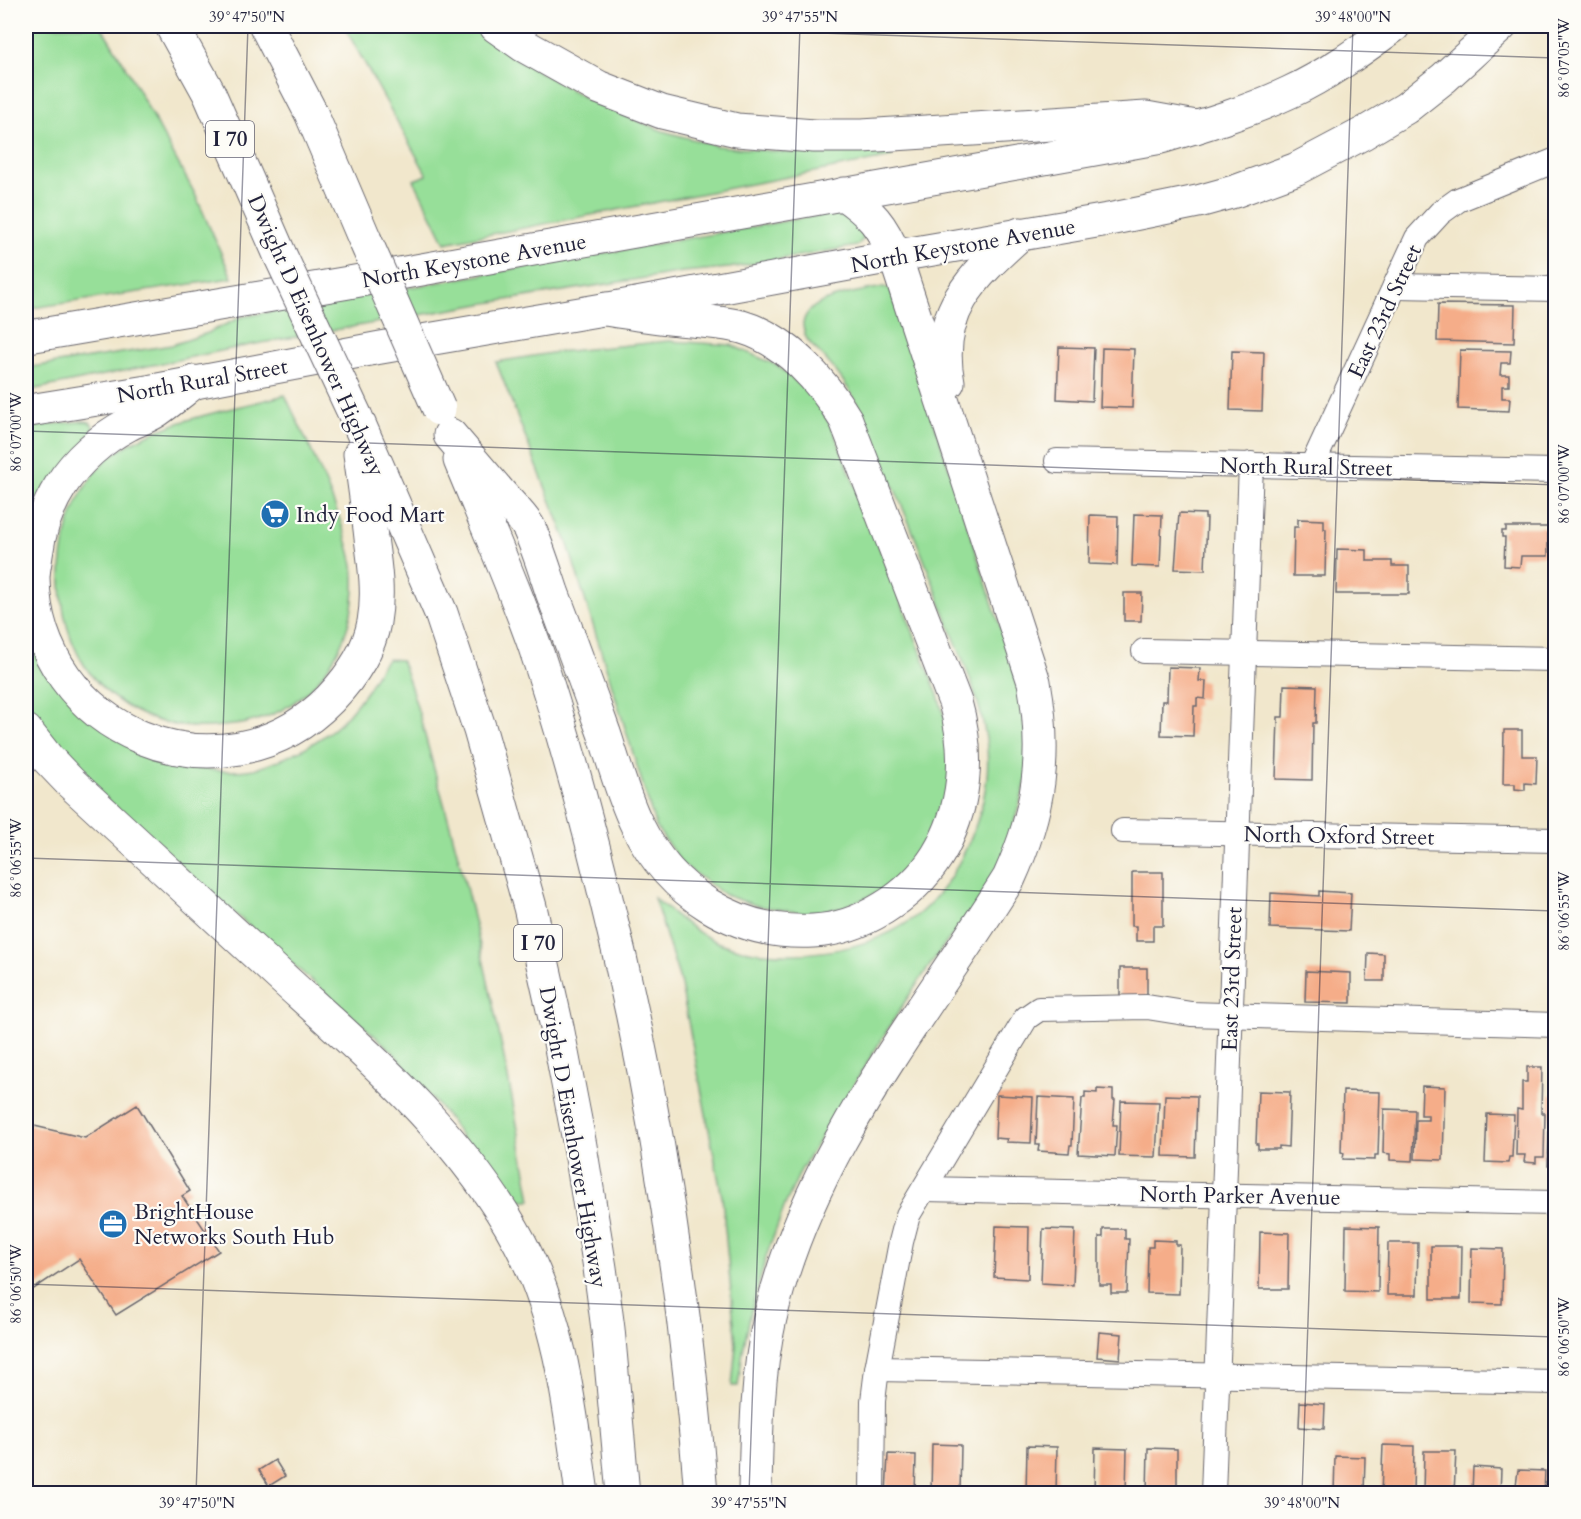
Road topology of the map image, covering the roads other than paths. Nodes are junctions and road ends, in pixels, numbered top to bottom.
1 (172, 26) edge
2 (266, 26) edge
3 (496, 26) edge
4 (1394, 26) edge
5 (1501, 26) edge
6 (1196, 127) junction
7 (1556, 160) edge
8 (844, 194) junction
9 (1020, 234) junction
10 (894, 256) junction
11 (1395, 286) junction
12 (1556, 289) edge
13 (606, 309) junction
14 (26, 337) edge
15 (378, 348) joint
16 (194, 382) junction
17 (26, 411) edge
18 (356, 417) junction
19 (445, 422) junction
20 (953, 432) junction
21 (1057, 461) dead end
22 (1251, 464) junction
23 (1312, 466) junction
24 (1556, 471) edge
25 (1144, 651) dead end
26 (1243, 652) junction
27 (1556, 659) edge
28 (26, 731) edge
29 (1123, 831) dead end
30 (1236, 833) junction
31 (1556, 840) edge
32 (1230, 1015) junction
33 (1556, 1025) edge
34 (925, 1189) junction
35 (1223, 1195) junction
36 (1556, 1203) edge
37 (877, 1369) junction
38 (1217, 1376) junction
39 (1556, 1382) edge
40 (582, 1494) edge
41 (623, 1494) edge
42 (701, 1494) edge
43 (755, 1494) edge
44 (872, 1494) edge
45 (1213, 1494) edge

1 - 18 highway, Dwight D Eisenhower Highway / I 70, bridge
2 - 19 highway, bridge
3 - 6 highway
4 - 6 main road, North Keystone Avenue
5 - 9 main road, North Keystone Avenue
6 - 8 main road, North Keystone Avenue
7 - 11 street, East 23rd Street
8 - 10 highway
8 - 14 main road, North Keystone Avenue
9 - 10 main road, North Keystone Avenue
9 - 20 highway
10 - 13 main road, North Keystone Avenue
10 - 20 highway
11 - 12 street
11 - 23 street, East 23rd Street
13 - 15 main road, North Keystone Avenue
13 - 19 highway
15 - 16 main road, North Rural Street
16 - 17 main road, North Rural Street
16 - 18 highway
18 - 41 highway, Dwight D Eisenhower Highway / I 70
19 - 42 highway
20 - 43 highway
21 - 22 street, North Rural Street
22 - 23 street, North Rural Street
22 - 26 street, East 23rd Street
23 - 24 street, North Rural Street
25 - 26 street
26 - 27 street
26 - 30 street, East 23rd Street
28 - 40 highway
29 - 30 street, North Oxford Street
30 - 31 street, North Oxford Street
30 - 32 street, East 23rd Street
32 - 33 street
32 - 34 street
32 - 35 street, East 23rd Street
34 - 35 street, North Parker Avenue
34 - 37 street
35 - 36 street, North Parker Avenue
35 - 38 street, East 23rd Street
37 - 38 street
37 - 44 street
38 - 39 street
38 - 45 street, East 23rd Street

